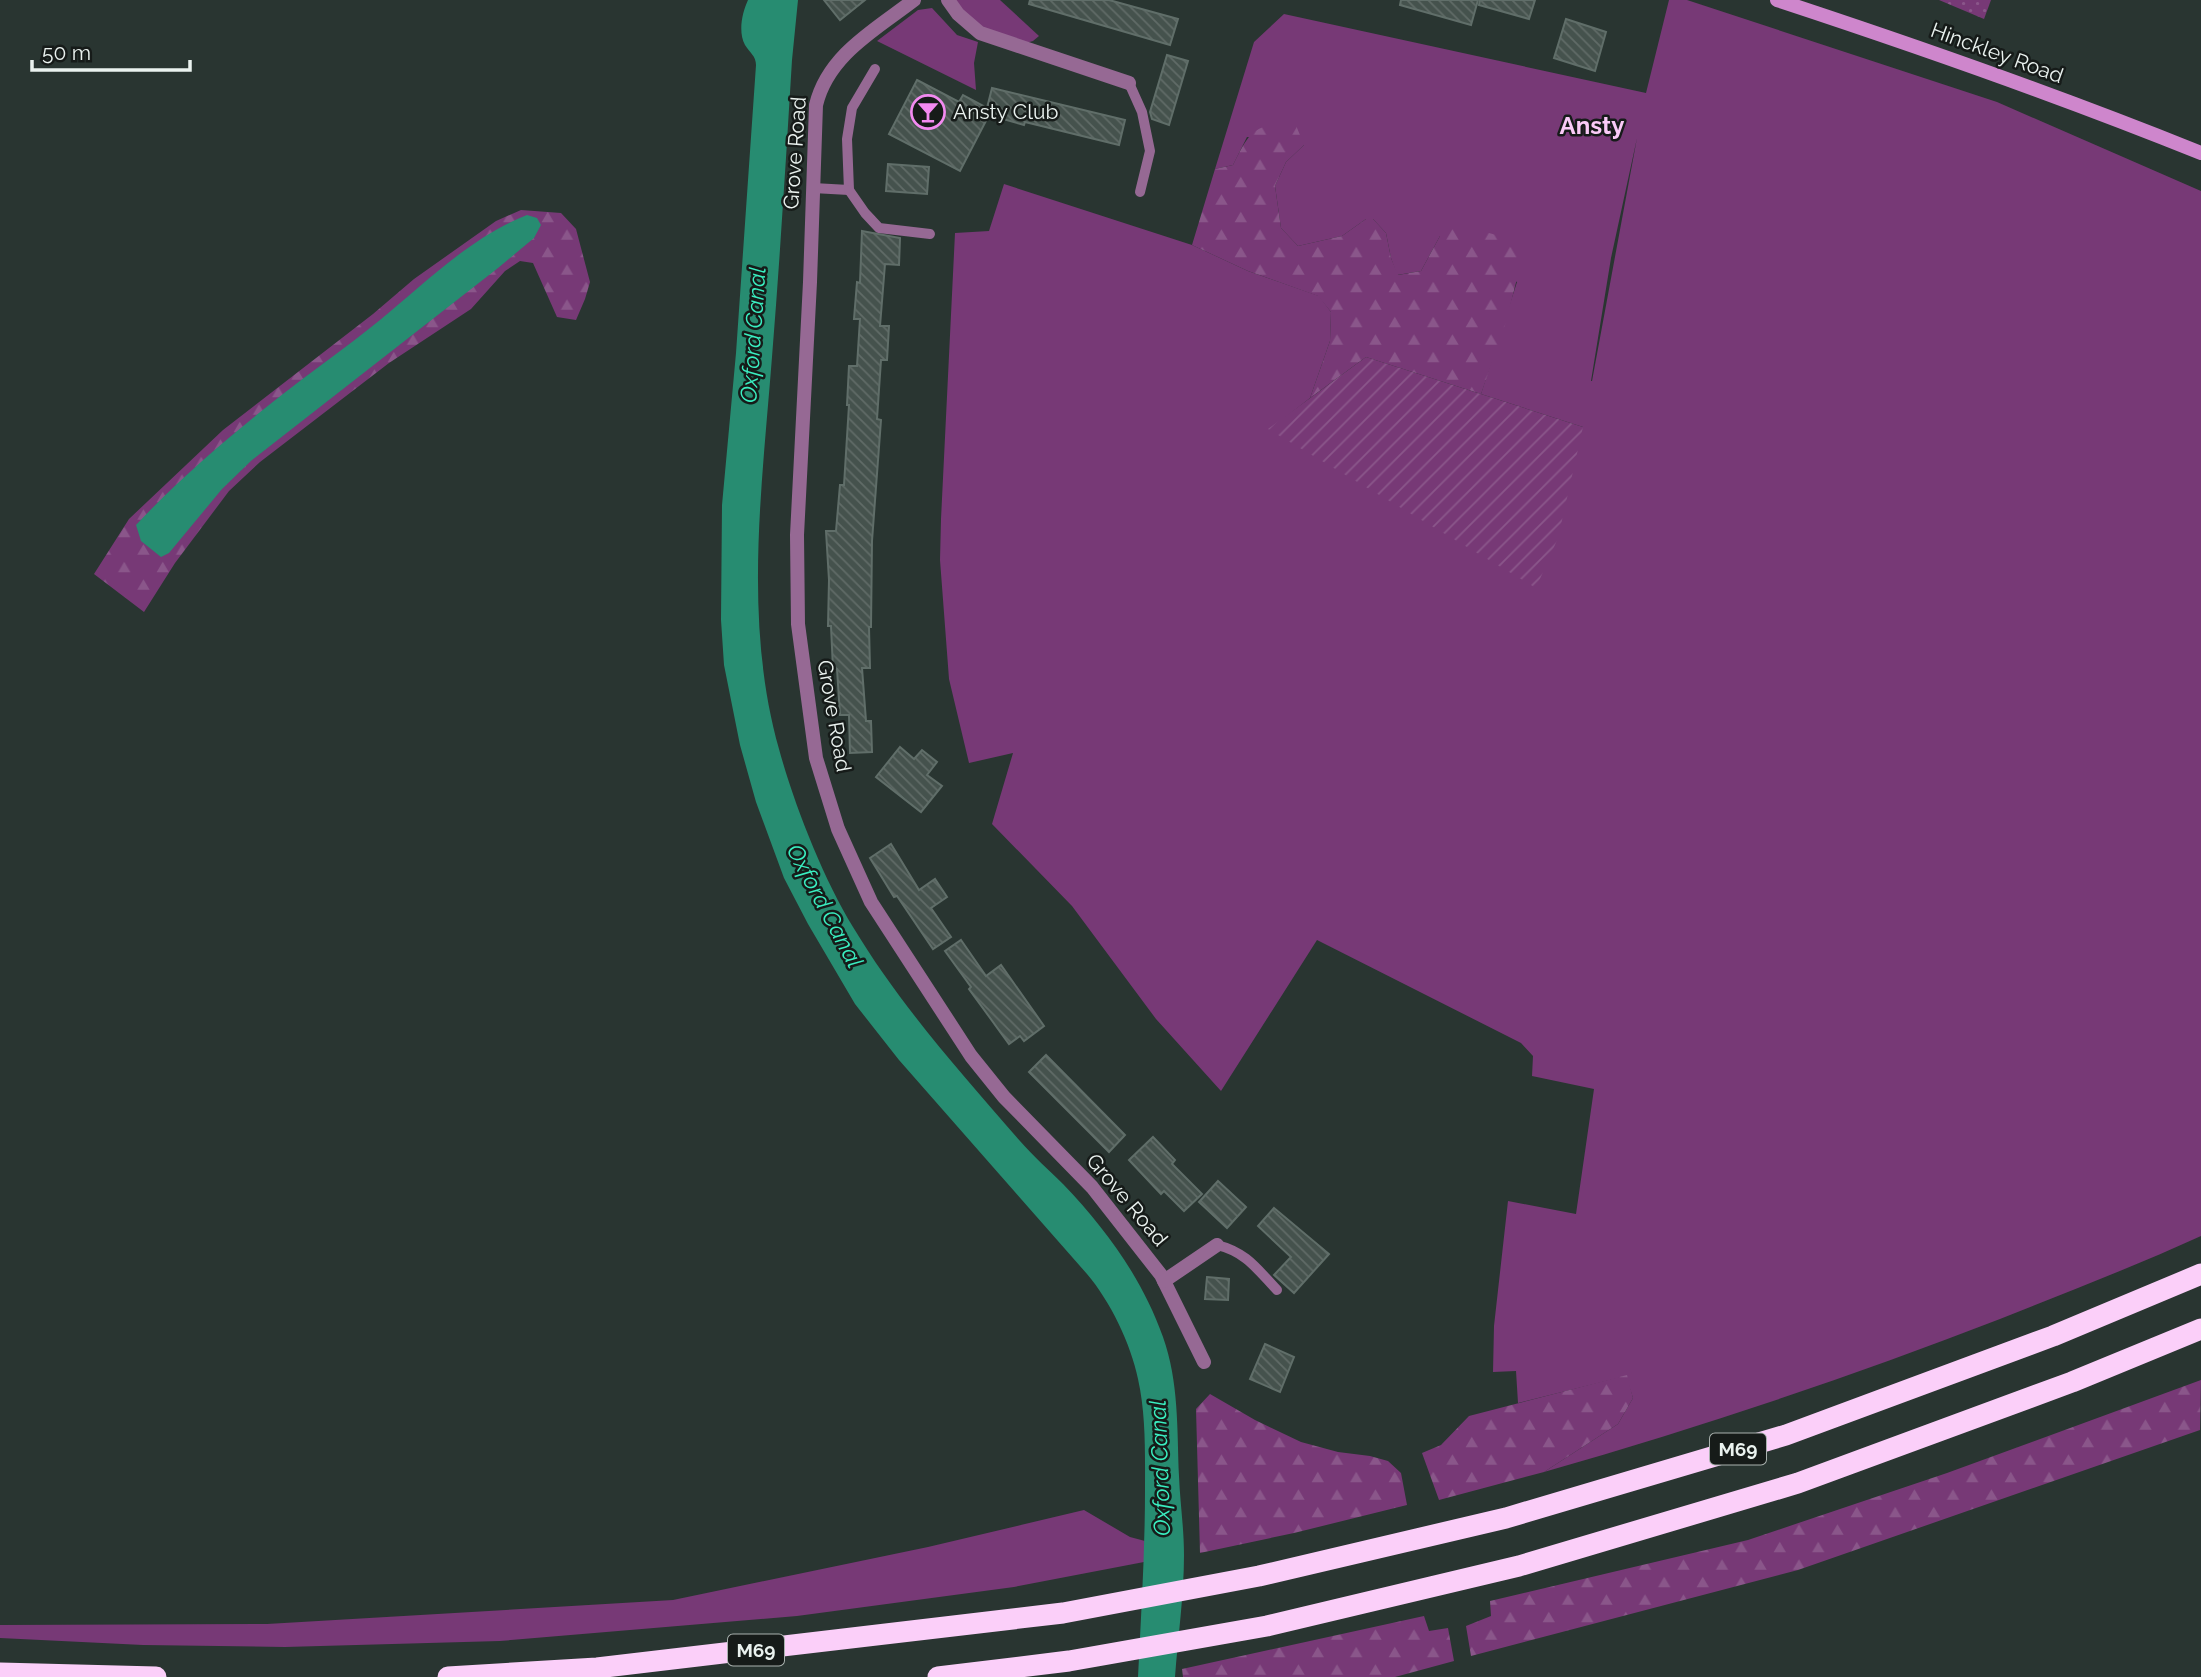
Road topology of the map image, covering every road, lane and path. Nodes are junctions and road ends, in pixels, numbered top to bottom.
1 (914, 0) edge
2 (948, 0) edge
3 (1777, 0) edge
4 (874, 69) dead end
5 (1129, 83) joint
6 (2201, 153) edge
7 (813, 188) junction
8 (849, 190) junction
9 (1140, 192) dead end
10 (930, 234) dead end
11 (1217, 1245) joint
12 (2201, 1274) edge
13 (1164, 1281) junction
14 (1277, 1290) dead end
15 (2201, 1329) edge
16 (1204, 1362) dead end
17 (0, 1673) edge
18 (156, 1677) edge
19 (447, 1677) edge
20 (938, 1677) edge

1 - 7 street, Grove Road
2 - 5 street
3 - 6 main road, Hinckley Road
4 - 8 lane
5 - 9 lane
7 - 8 lane
7 - 13 street, Grove Road
8 - 10 lane
11 - 13 street
11 - 14 lane
12 - 19 highway, M69
13 - 16 street, Grove Road
15 - 20 highway, M69
17 - 18 highway

